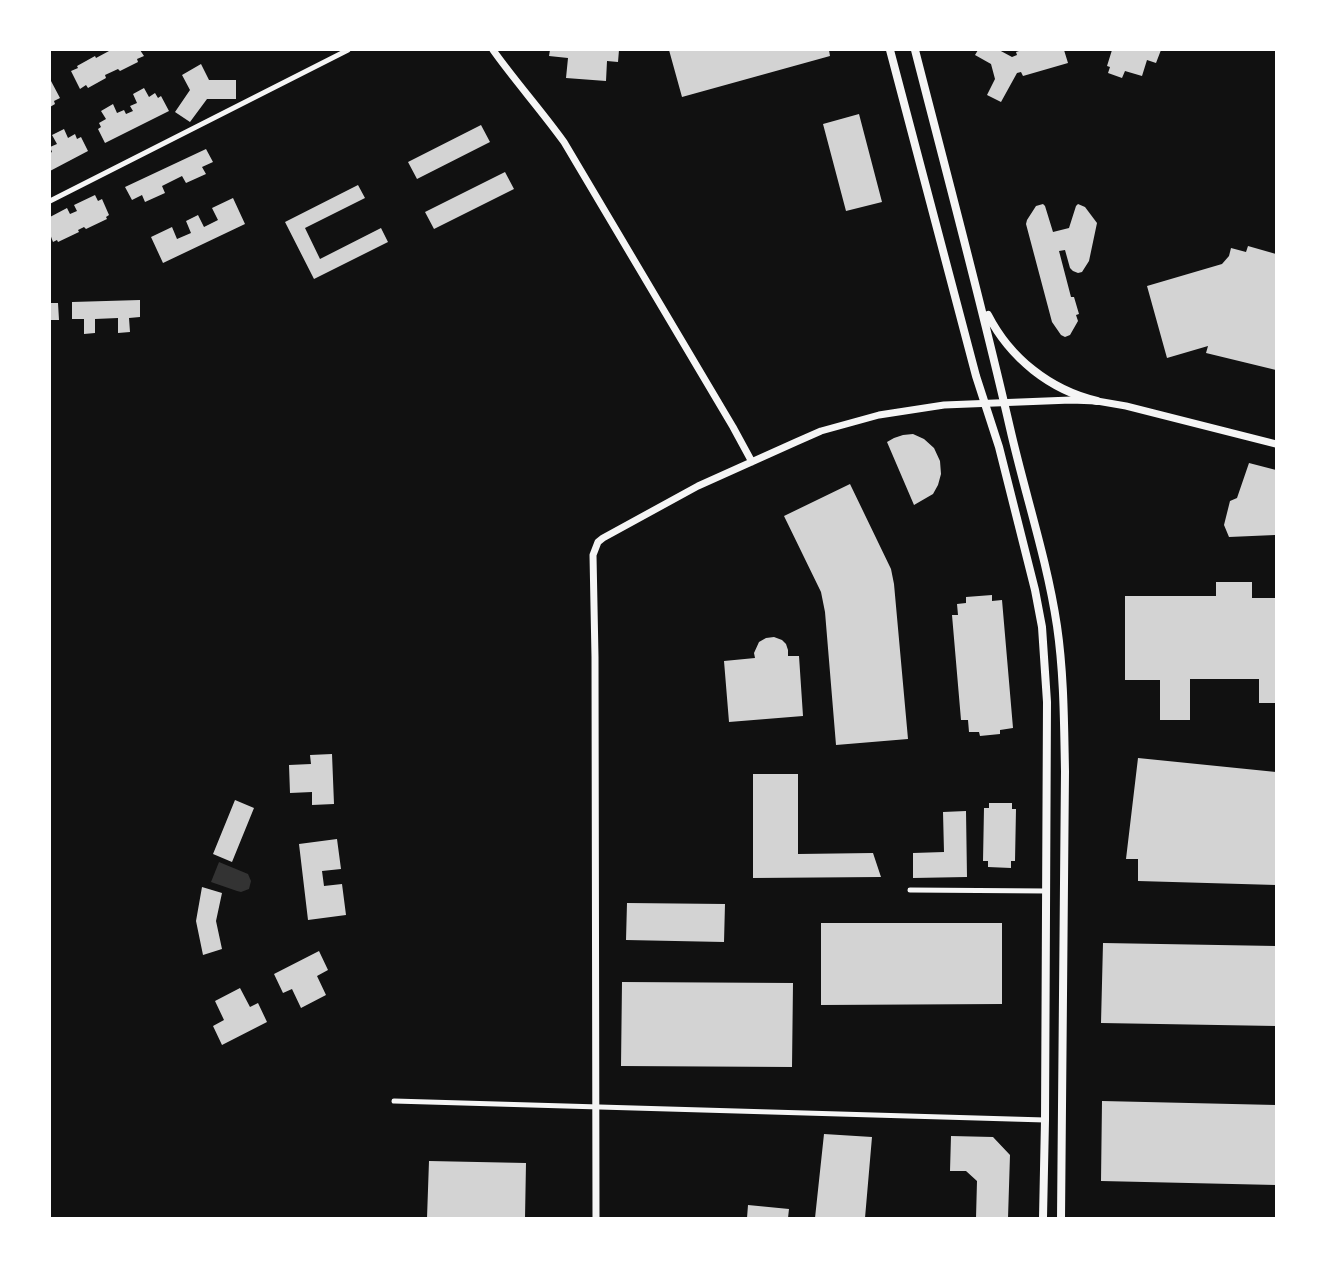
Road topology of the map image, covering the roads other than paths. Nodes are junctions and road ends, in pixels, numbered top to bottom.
1 (348, 50) edge
2 (493, 50) edge
3 (890, 50) edge
4 (915, 50) edge
5 (50, 201) edge
6 (980, 300) junction
7 (1097, 401) junction
8 (984, 402) junction
9 (1005, 402) junction
10 (1276, 444) edge
11 (752, 462) junction
12 (910, 890) dead end
13 (1046, 891) junction
14 (394, 1101) dead end
15 (596, 1106) junction
16 (1045, 1120) junction
17 (596, 1218) edge
18 (1043, 1218) edge
19 (1060, 1218) edge

1 - 5 street
2 - 11 street
3 - 8 main road
4 - 6 main road
6 - 7 main road
6 - 9 main road
7 - 9 street
7 - 10 street
8 - 9 street
8 - 11 street
8 - 13 main road
9 - 19 main road
11 - 15 street
12 - 13 street
13 - 16 main road
14 - 15 street
15 - 16 street
15 - 17 street
16 - 18 main road

